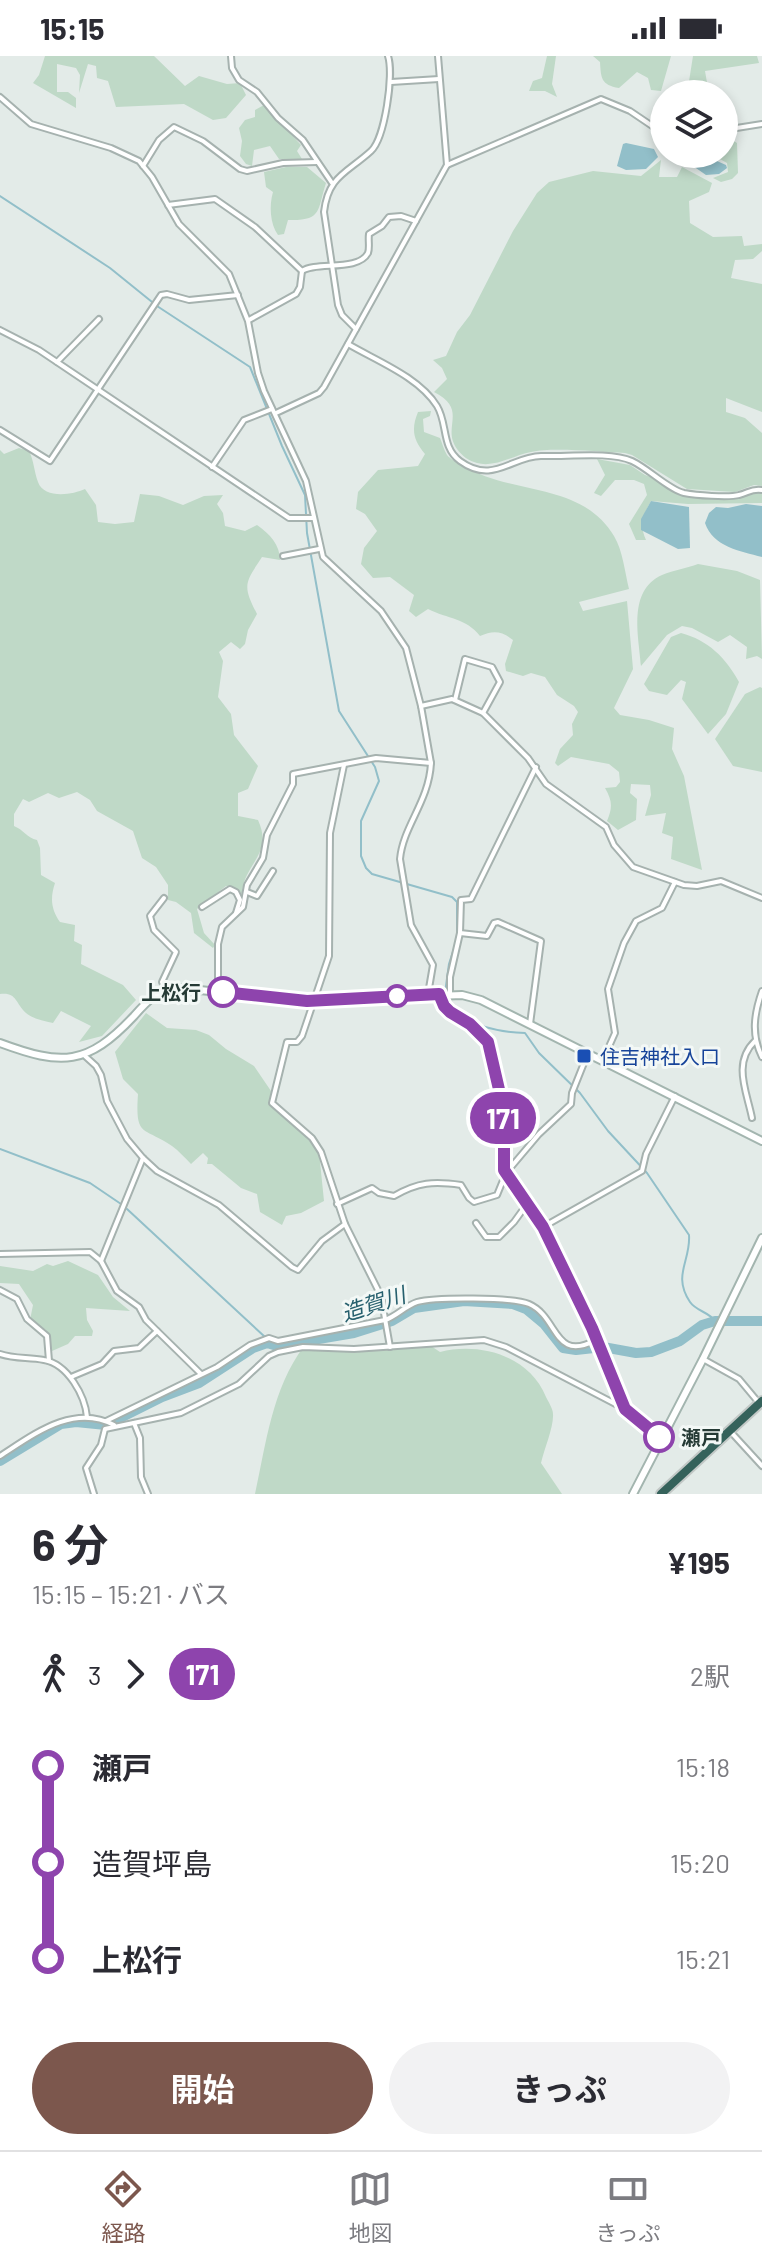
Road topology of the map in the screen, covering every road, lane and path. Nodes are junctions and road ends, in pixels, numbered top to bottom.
1 (231, 56) edge
2 (388, 56) edge
3 (438, 56) edge
4 (439, 79) junction
5 (391, 82) junction
6 (0, 97) edge
7 (762, 124) edge
8 (650, 125) edge
9 (738, 128) edge
10 (317, 162) junction
11 (447, 165) junction
12 (143, 166) junction
13 (332, 183) junction
14 (168, 205) junction
15 (416, 221) junction
16 (333, 266) junction
17 (302, 271) junction
18 (238, 295) junction
19 (99, 319) dead end
20 (248, 321) junction
21 (356, 329) junction
22 (0, 330) edge
23 (348, 344) junction
24 (57, 362) junction
25 (98, 391) junction
26 (274, 411) junction
27 (0, 430) edge
28 (212, 467) junction
29 (762, 490) edge
30 (313, 522) junction
31 (317, 549) junction
32 (283, 556) dead end
33 (455, 700) junction
34 (421, 706) junction
35 (483, 713) junction
36 (431, 763) junction
37 (344, 765) junction
38 (536, 767) junction
39 (273, 871) dead end
40 (675, 882) junction
41 (247, 892) junction
42 (164, 898) dead end
43 (762, 898) edge
44 (202, 907) dead end
45 (238, 915) junction
46 (460, 933) junction
47 (165, 989) junction
48 (762, 991) edge
49 (218, 992) junction
50 (428, 994) junction
51 (445, 994) junction
52 (312, 1001) junction
53 (530, 1024) junction
54 (755, 1041) junction
55 (0, 1043) edge
56 (588, 1053) junction
57 (85, 1056) junction
58 (762, 1057) edge
59 (603, 1060) junction
60 (675, 1096) junction
61 (752, 1118) dead end
62 (762, 1141) edge
63 (143, 1158) junction
64 (506, 1173) junction
65 (337, 1204) junction
66 (527, 1204) junction
67 (476, 1223) dead end
68 (345, 1224) junction
69 (543, 1227) junction
70 (762, 1238) edge
71 (0, 1254) edge
72 (101, 1261) junction
73 (0, 1290) edge
74 (386, 1323) junction
75 (157, 1331) junction
76 (597, 1344) junction
77 (390, 1347) junction
78 (0, 1354) edge
79 (703, 1359) junction
80 (49, 1361) junction
81 (201, 1374) junction
82 (71, 1377) junction
83 (760, 1402) edge
84 (625, 1409) junction
85 (87, 1417) junction
86 (110, 1423) junction
87 (134, 1423) junction
88 (730, 1431) junction
89 (662, 1439) junction
90 (0, 1456) edge
91 (762, 1466) edge
92 (94, 1494) edge
93 (148, 1494) edge
94 (633, 1494) edge
95 (661, 1494) edge

1 - 10 street
2 - 5 street
3 - 4 street
4 - 5 street
4 - 11 street
5 - 13 street
6 - 12 street
7 - 9 street
8 - 11 street
10 - 12 street
10 - 13 street
11 - 15 street
12 - 14 street
13 - 16 street
14 - 17 street
14 - 18 street
15 - 16 street
15 - 21 street
16 - 17 street
16 - 21 street
17 - 20 street
18 - 20 street
18 - 25 street
19 - 24 street
20 - 26 street
21 - 23 street
22 - 24 street
23 - 26 street
23 - 29 street
24 - 25 street
25 - 27 street
25 - 28 street
26 - 28 street
26 - 30 street
28 - 30 street
30 - 31 street
31 - 32 street
31 - 34 street
33 - 34 street
33 - 35 street
33 - 35 street
34 - 36 street
35 - 38 street
36 - 37 street
36 - 50 street
37 - 41 street
37 - 52 street
38 - 40 street
38 - 46 street
39 - 41 street
40 - 43 street
40 - 59 street
41 - 45 street
42 - 47 street
44 - 45 street
45 - 49 street
46 - 51 street
46 - 53 street
47 - 49 main road
47 - 57 main road
48 - 54 street
49 - 52 main road
50 - 51 main road
50 - 52 main road
51 - 53 main road
51 - 64 street
52 - 65 street
53 - 56 main road
54 - 58 street
54 - 61 street
55 - 57 main road
56 - 59 main road
56 - 64 street
57 - 63 street
59 - 60 main road
60 - 62 main road
60 - 69 street
63 - 68 street
63 - 72 street
64 - 65 street
64 - 66 street
65 - 68 street
66 - 67 street
66 - 69 street
68 - 74 street
69 - 76 street
70 - 79 main road
71 - 72 street
72 - 75 street
73 - 80 street
74 - 76 street
74 - 77 street
74 - 81 street
75 - 81 street
75 - 82 street
76 - 84 street
77 - 84 street
77 - 87 street
78 - 80 street
79 - 83 street
79 - 89 main road
80 - 82 street
81 - 86 street
82 - 85 street
83 - 88 highway
84 - 89 street
85 - 86 street
85 - 90 street
86 - 87 street
86 - 92 street
87 - 93 street
88 - 91 street
88 - 95 highway
89 - 94 main road

